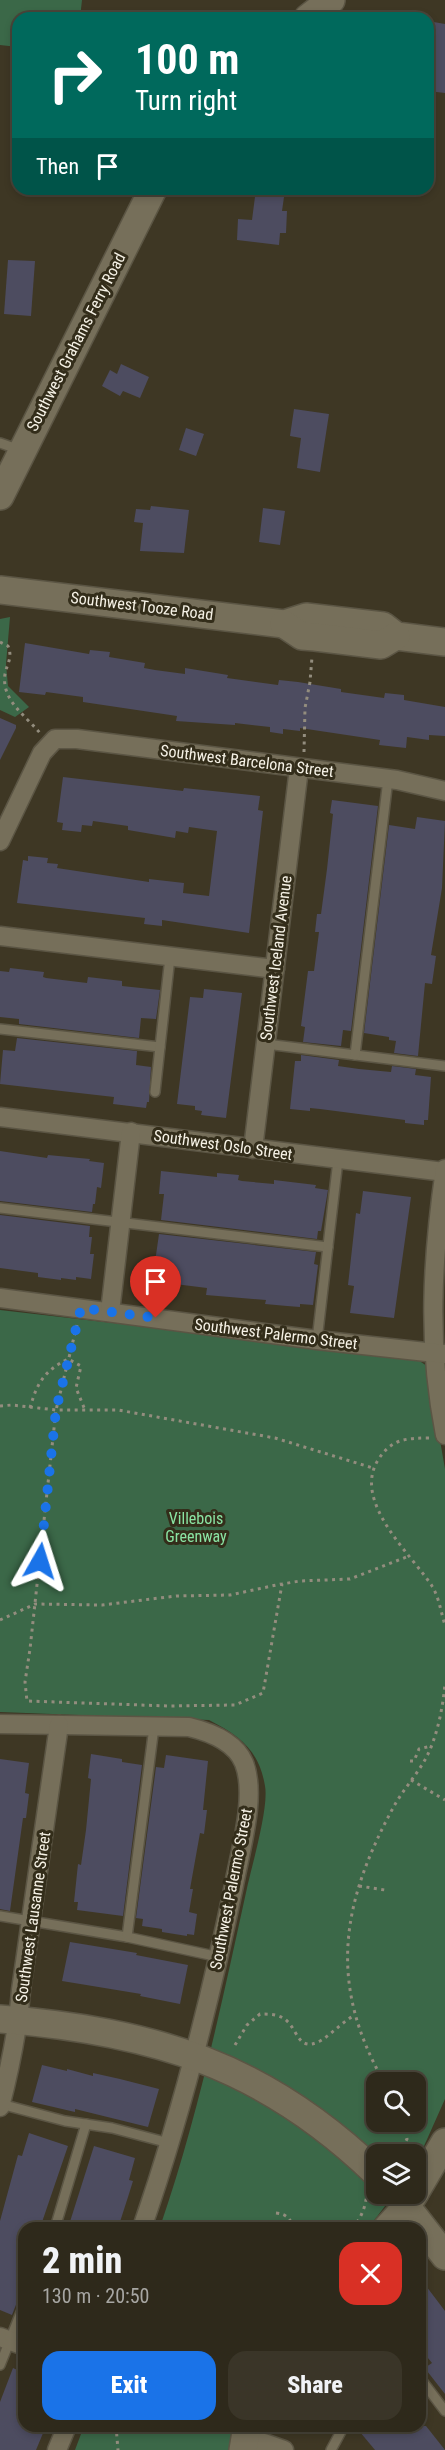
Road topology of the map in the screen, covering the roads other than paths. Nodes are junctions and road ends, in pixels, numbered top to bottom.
1 (332, 0) edge
2 (316, 12) edge
3 (150, 195) edge
4 (11, 446) edge
5 (0, 496) edge
6 (0, 590) edge
7 (284, 624) junction
8 (396, 636) junction
9 (445, 642) edge
10 (299, 768) junction
11 (388, 778) junction
12 (445, 791) edge
13 (0, 841) edge
14 (0, 936) edge
15 (170, 957) junction
16 (275, 969) junction
17 (0, 1029) edge
18 (266, 1044) junction
19 (160, 1047) junction
20 (355, 1055) junction
21 (445, 1066) edge
22 (155, 1092) dead end
23 (0, 1117) edge
24 (131, 1132) junction
25 (253, 1149) junction
26 (338, 1160) junction
27 (445, 1171) edge
28 (0, 1208) edge
29 (120, 1222) junction
30 (328, 1247) junction
31 (439, 1263) edge
32 (0, 1298) edge
33 (110, 1312) junction
34 (317, 1341) junction
35 (439, 1353) edge
36 (438, 1436) edge
37 (0, 1724) edge
38 (60, 1725) junction
39 (154, 1727) junction
40 (0, 1917) edge
41 (32, 1922) junction
42 (127, 1937) junction
43 (219, 1957) junction
44 (10, 2020) edge
45 (195, 2057) junction
46 (0, 2106) edge
47 (86, 2124) junction
48 (445, 2142) edge
49 (169, 2143) junction
50 (426, 2161) edge
51 (366, 2163) edge
52 (393, 2204) edge
53 (407, 2204) edge
54 (57, 2222) edge
55 (144, 2222) edge
56 (389, 2222) edge
57 (420, 2222) edge
58 (426, 2230) edge
59 (445, 2256) edge
60 (18, 2322) edge
61 (11, 2341) edge
62 (0, 2365) edge
63 (426, 2386) edge
64 (445, 2411) edge
65 (64, 2432) edge
66 (341, 2432) edge
67 (245, 2439) edge
68 (57, 2450) edge
69 (284, 2450) edge
70 (331, 2450) edge

1 - 2 main road
3 - 4 main road, Southwest Grahams Ferry Road
4 - 5 main road, Southwest Grahams Ferry Road
6 - 7 main road, Southwest Tooze Road
7 - 8 main road, Southwest Tooze Road
7 - 8 main road, Southwest Tooze Road
8 - 9 main road, Southwest Tooze Road
10 - 11 street, Southwest Barcelona Street
10 - 13 street, Southwest Barcelona Street
10 - 16 street, Southwest Iceland Avenue
11 - 12 street, Southwest Barcelona Street
11 - 20 lane
14 - 15 street
15 - 16 street
15 - 19 lane
16 - 18 street, Southwest Iceland Avenue
17 - 19 lane
18 - 20 lane
18 - 25 street, Southwest Iceland Avenue
19 - 22 lane
20 - 21 lane
23 - 24 street, Southwest Oslo Street
24 - 25 street, Southwest Oslo Street
24 - 29 street
25 - 26 street, Southwest Oslo Street
26 - 27 street, Southwest Oslo Street
26 - 30 lane
27 - 31 street
28 - 29 lane
29 - 30 lane
29 - 33 street
30 - 34 lane
31 - 35 street
32 - 33 street, Southwest Palermo Street
33 - 34 street, Southwest Palermo Street
34 - 35 street, Southwest Palermo Street
35 - 36 street
37 - 38 street, Southwest Palermo Street
38 - 39 street, Southwest Palermo Street
38 - 41 street, Southwest Lausanne Street
39 - 42 lane
39 - 43 street, Southwest Palermo Street
40 - 41 lane
41 - 42 lane
41 - 44 street, Southwest Lausanne Street
42 - 43 lane
43 - 45 street, Southwest Palermo Street
44 - 45 main road
44 - 46 street, Southwest Lausanne Street
45 - 49 street, Southwest Palermo Street
45 - 51 main road
46 - 47 lane
47 - 49 lane
47 - 54 lane
48 - 50 main road
49 - 55 street, Southwest Palermo Street
52 - 56 main road
53 - 57 main road
58 - 59 main road
60 - 61 lane
61 - 62 lane
63 - 64 lane
65 - 68 street
66 - 70 lane
67 - 69 street

